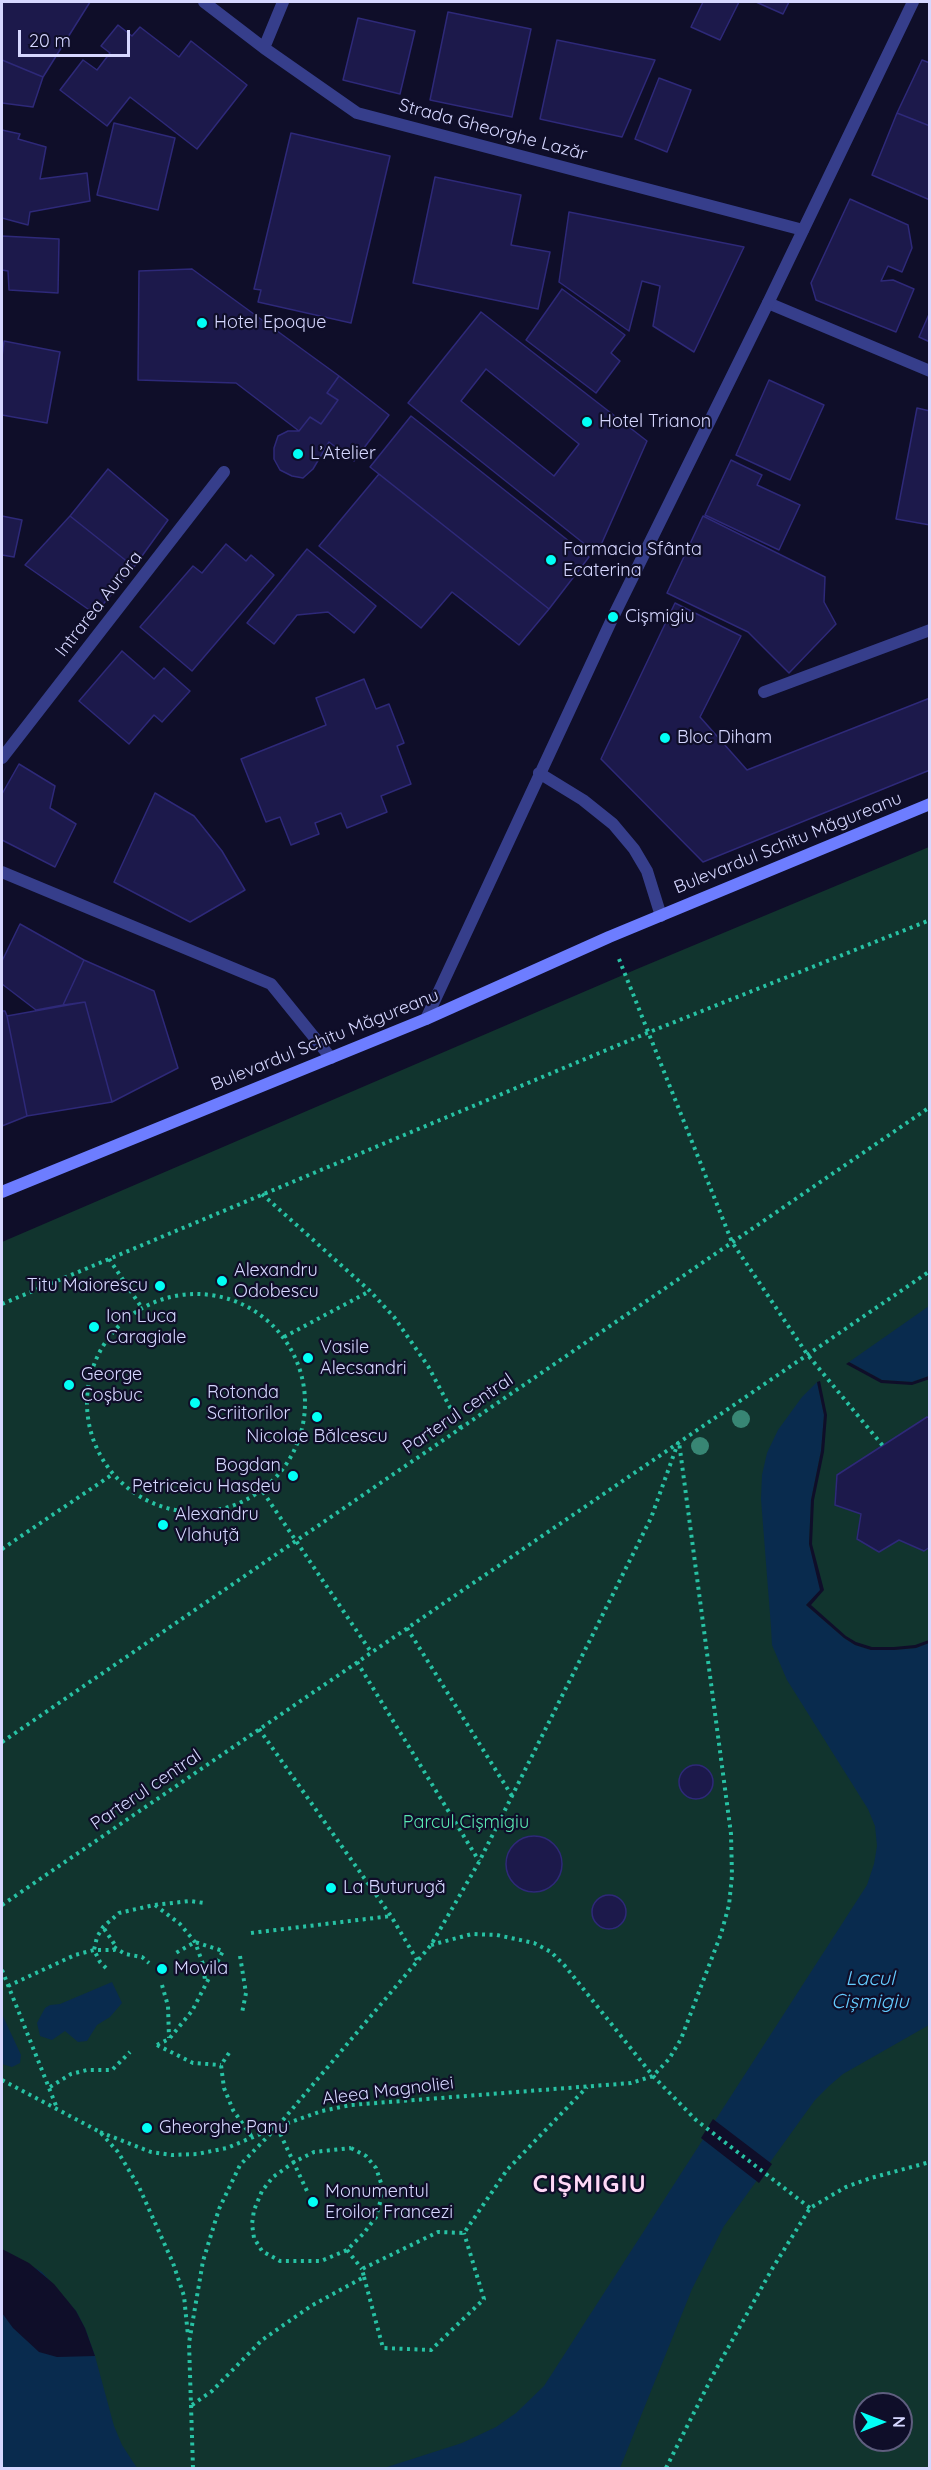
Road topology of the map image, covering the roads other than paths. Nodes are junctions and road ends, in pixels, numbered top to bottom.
1 (204, 2) edge
2 (283, 2) edge
3 (913, 2) edge
4 (264, 48) junction
5 (803, 230) junction
6 (768, 303) junction
7 (930, 371) edge
8 (224, 472) dead end
9 (930, 630) edge
10 (764, 692) dead end
11 (2, 758) edge
12 (539, 773) junction
13 (930, 804) edge
14 (2, 872) edge
15 (661, 915) junction
16 (426, 1019) junction
17 (331, 1058) junction
18 (2, 1192) edge

1 - 4 street, Strada Gheorghe Lazăr
2 - 4 street
3 - 5 street
4 - 5 street, Strada Gheorghe Lazăr
5 - 6 street
6 - 7 street
6 - 12 street
8 - 11 street, Intrarea Aurora
9 - 10 street
12 - 15 street, Bulevardul Schitu Măgureanu
12 - 16 street
13 - 15 main road, Bulevardul Schitu Măgureanu
14 - 17 street
15 - 16 main road, Bulevardul Schitu Măgureanu
16 - 17 main road, Bulevardul Schitu Măgureanu
17 - 18 main road, Bulevardul Schitu Măgureanu

